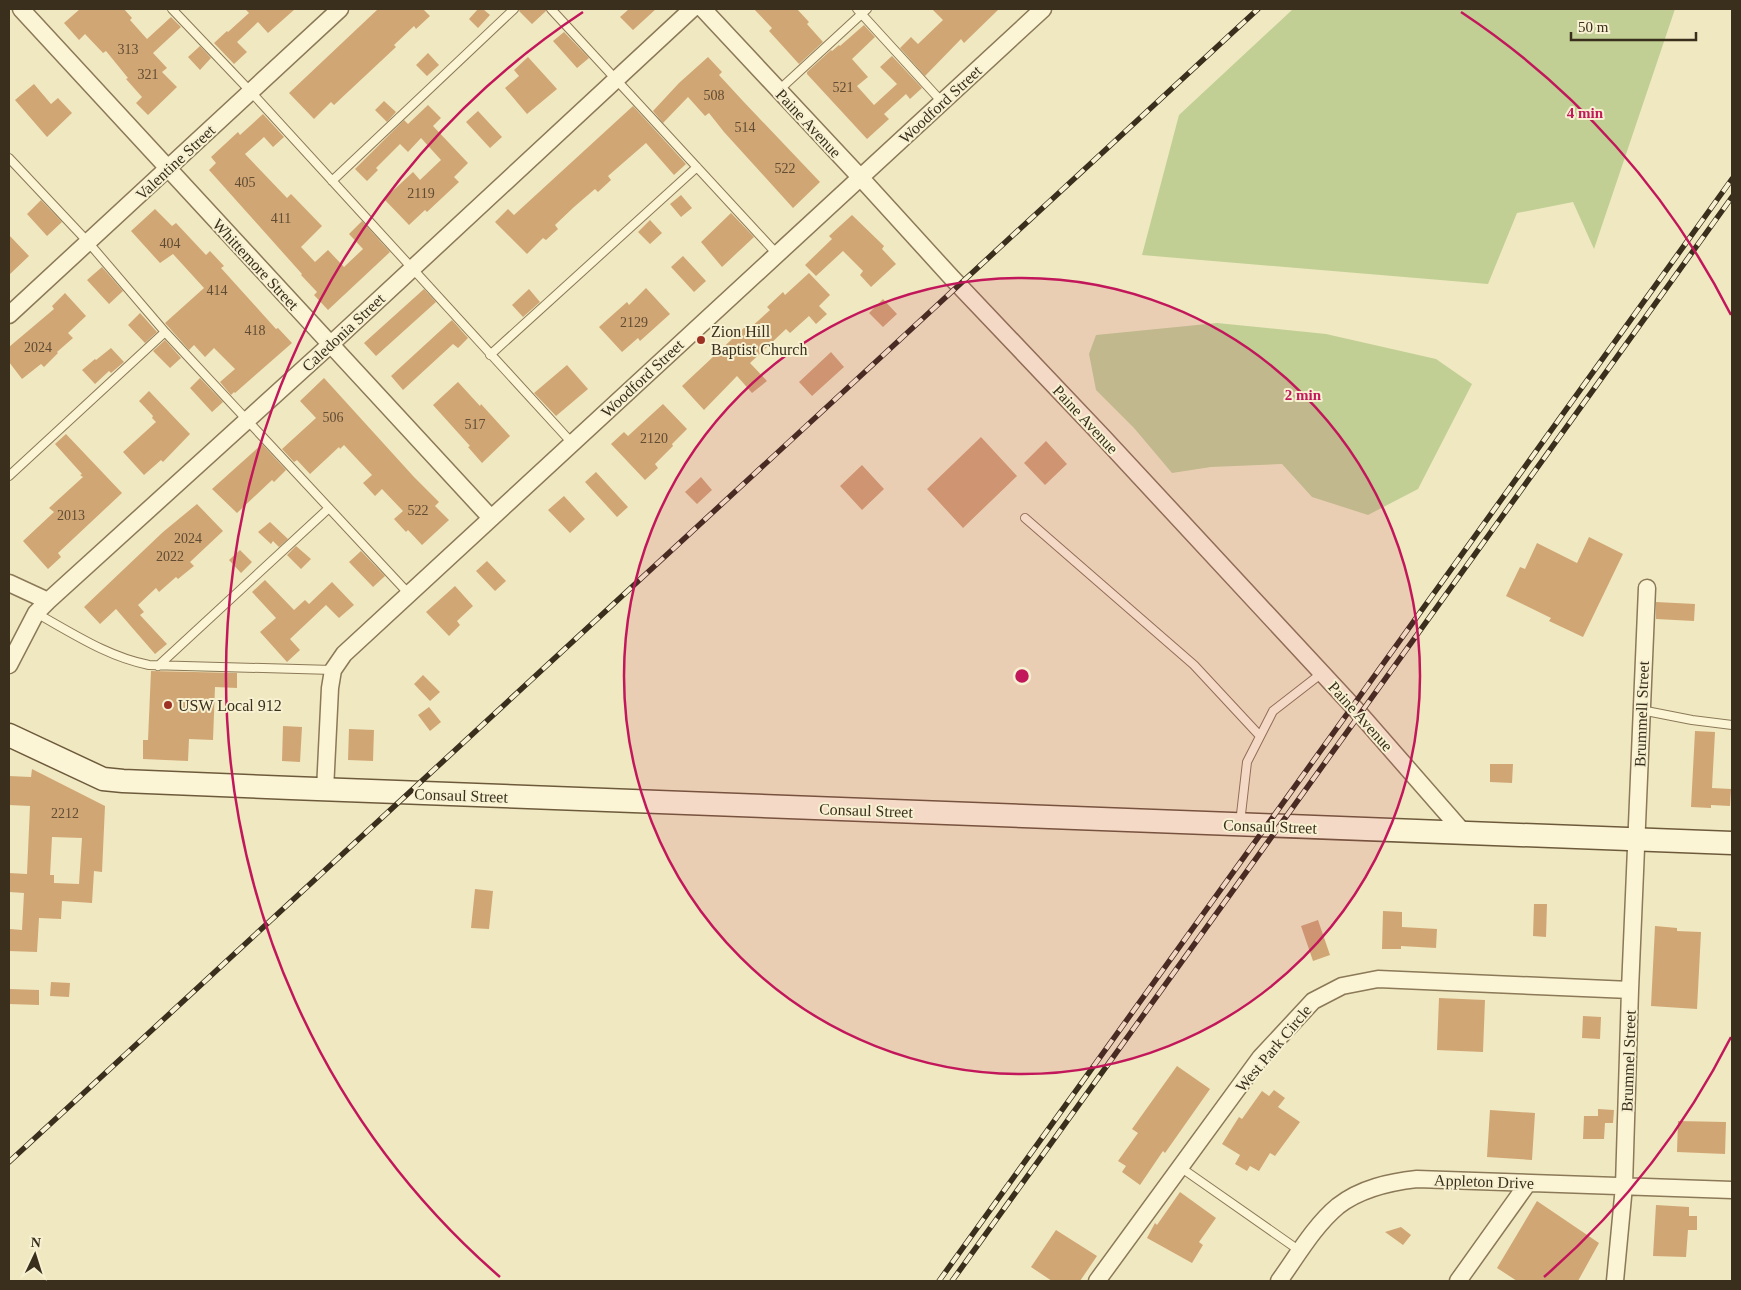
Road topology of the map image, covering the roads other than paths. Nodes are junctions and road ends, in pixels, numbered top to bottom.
1 (21, 9) edge
2 (172, 9) edge
3 (340, 9) edge
4 (514, 9) edge
5 (551, 9) edge
6 (692, 9) edge
7 (703, 9) edge
8 (1043, 9) edge
9 (862, 10) edge
10 (616, 79) junction
11 (779, 90) junction
12 (251, 92) junction
13 (942, 102) junction
14 (9, 158) edge
15 (697, 166) junction
16 (167, 169) junction
17 (860, 177) junction
18 (332, 181) junction
19 (88, 242) junction
20 (777, 254) junction
21 (412, 269) junction
22 (9, 316) edge
23 (165, 332) junction
24 (331, 344) junction
25 (490, 355) junction
26 (247, 420) junction
27 (572, 443) junction
28 (9, 476) edge
29 (329, 508) junction
30 (491, 518) junction
31 (1024, 518) dead end
32 (9, 583) edge
33 (1646, 588) dead end
34 (409, 594) junction
35 (42, 607) junction
36 (9, 665) edge
37 (158, 666) junction
38 (333, 670) junction
39 (1322, 673) junction
40 (1641, 710) junction
41 (1732, 725) edge
42 (9, 735) edge
43 (1260, 736) junction
44 (325, 790) junction
45 (1240, 825) junction
46 (1464, 833) junction
47 (1636, 840) junction
48 (1732, 843) edge
49 (1630, 990) junction
50 (1180, 1167) junction
51 (1528, 1183) junction
52 (1624, 1186) junction
53 (1732, 1190) edge
54 (1300, 1251) junction
55 (1097, 1281) edge
56 (1279, 1281) edge
57 (1458, 1281) edge
58 (1615, 1281) edge

1 - 16 street, Whittemore Street
2 - 12 lane
3 - 12 street, Valentine Street
4 - 18 lane
5 - 10 lane
6 - 10 street, Caledonia Street
7 - 11 street, Paine Avenue
8 - 13 street, Woodford Street
9 - 11 lane
9 - 13 lane
10 - 15 lane
10 - 21 street, Caledonia Street
11 - 17 street, Paine Avenue
12 - 16 street, Valentine Street
12 - 18 lane
13 - 17 street, Woodford Street
14 - 19 lane
15 - 20 lane
15 - 25 lane
16 - 19 street, Valentine Street
16 - 24 street, Whittemore Street
17 - 20 street, Woodford Street
17 - 39 street, Paine Avenue
18 - 21 lane
19 - 22 street, Valentine Street
19 - 23 lane
20 - 27 street, Woodford Street
21 - 24 street, Caledonia Street
21 - 25 lane
23 - 26 lane
23 - 28 lane
24 - 26 street, Caledonia Street
24 - 30 street, Whittemore Street
25 - 27 lane
26 - 29 lane
26 - 35 street, Caledonia Street
27 - 30 street, Woodford Street
29 - 34 lane
29 - 37 lane
30 - 34 street, Woodford Street
31 - 43 lane
32 - 35 street
33 - 40 street, Brummell Street
34 - 38 street, Woodford Street
35 - 36 street, Caledonia Street
35 - 37 lane
37 - 38 lane
38 - 44 street, Woodford Street
39 - 43 lane
39 - 46 street, Paine Avenue
40 - 41 lane
40 - 47 street, Brummell Street
42 - 44 street, Consaul Street
43 - 45 lane
44 - 45 street, Consaul Street
45 - 46 street, Consaul Street
46 - 47 street, Consaul Street
47 - 48 street, Consaul Street
47 - 49 street, Brummel Street
49 - 50 street, West Park Circle
49 - 52 street, Brummel Street
50 - 54 lane
50 - 55 street, West Park Circle
51 - 52 street, Appleton Drive
51 - 54 street, Appleton Drive
51 - 57 street
52 - 53 street, Appleton Drive
52 - 58 street, Brummel Street
54 - 56 street, Appleton Drive

